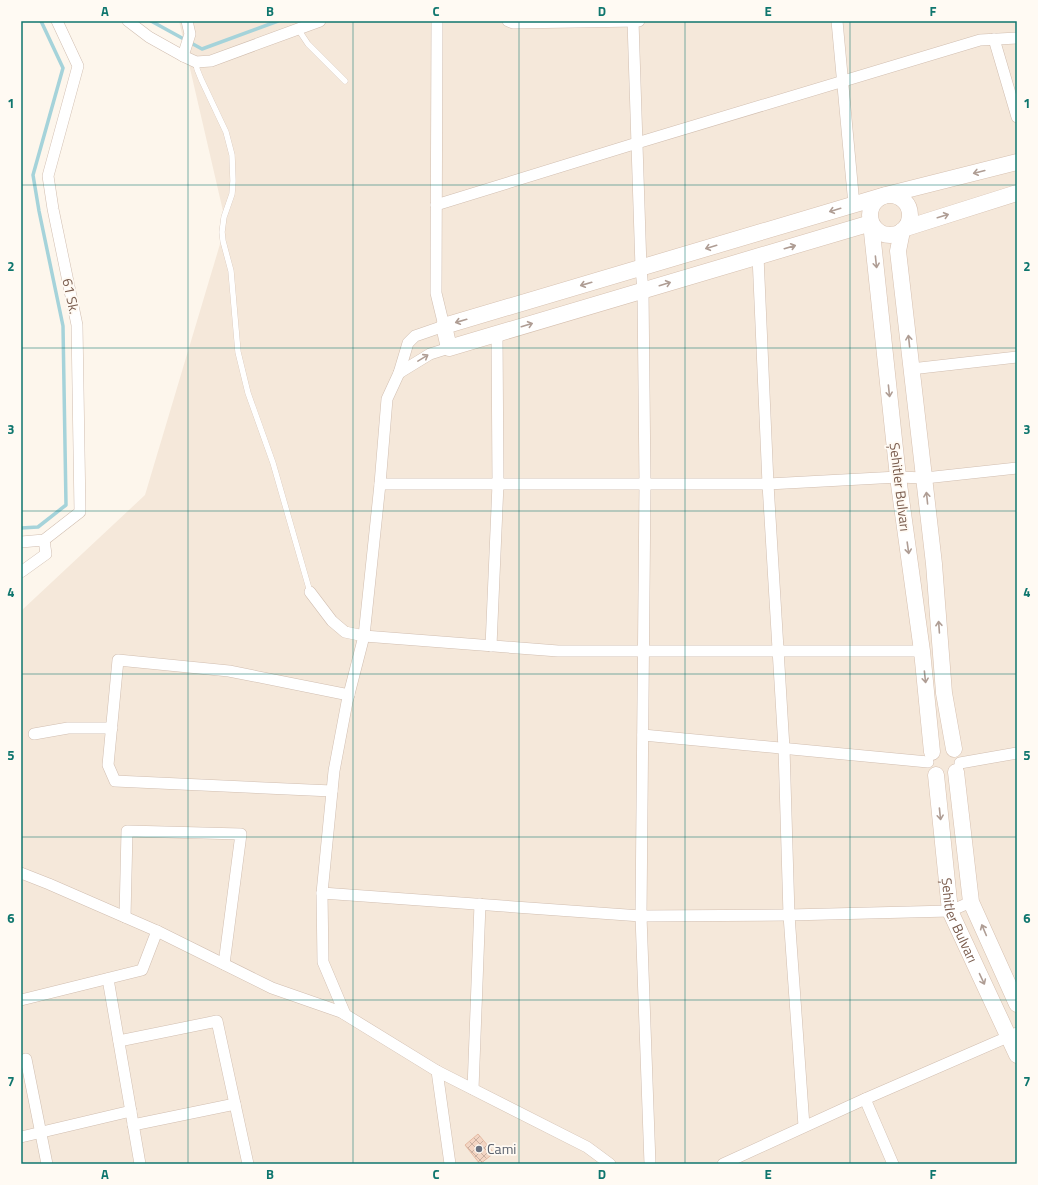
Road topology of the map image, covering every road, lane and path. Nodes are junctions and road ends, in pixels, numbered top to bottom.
1 (57, 21) edge
2 (128, 21) edge
3 (188, 21) edge
4 (320, 21) edge
5 (437, 21) edge
6 (508, 21) edge
7 (633, 21) edge
8 (639, 21) edge
9 (836, 21) edge
10 (298, 29) junction
11 (1017, 38) edge
12 (994, 39) junction
13 (184, 54) junction
14 (196, 62) junction
15 (345, 81) dead end
16 (842, 81) junction
17 (1017, 117) edge
18 (637, 143) junction
19 (1017, 162) edge
20 (1017, 193) edge
21 (886, 195) junction
22 (436, 205) junction
23 (854, 205) junction
24 (872, 223) junction
25 (904, 229) junction
26 (758, 256) junction
27 (641, 268) junction
28 (643, 291) junction
29 (444, 326) junction
30 (496, 334) junction
31 (450, 348) junction
32 (1017, 357) edge
33 (912, 369) junction
34 (399, 373) junction
35 (1017, 468) edge
36 (898, 477) junction
37 (924, 478) junction
38 (380, 484) junction
39 (498, 484) junction
40 (645, 484) junction
41 (768, 484) junction
42 (44, 540) junction
43 (21, 542) edge
44 (21, 572) edge
45 (310, 592) joint
46 (364, 636) junction
47 (491, 646) junction
48 (644, 650) junction
49 (778, 651) junction
50 (922, 651) junction
51 (349, 695) junction
52 (112, 728) junction
53 (34, 734) dead end
54 (643, 735) junction
55 (784, 748) junction
56 (1017, 753) edge
57 (957, 761) junction
58 (932, 763) junction
59 (332, 791) junction
60 (21, 873) edge
61 (322, 893) junction
62 (971, 902) junction
63 (480, 904) junction
64 (950, 911) junction
65 (789, 915) junction
66 (641, 916) junction
67 (125, 917) junction
68 (157, 931) junction
69 (224, 964) junction
70 (108, 979) junction
71 (21, 1000) edge
72 (1017, 1004) edge
73 (345, 1014) junction
74 (1013, 1035) edge
75 (119, 1041) junction
76 (1017, 1055) edge
77 (26, 1059) dead end
78 (438, 1071) junction
79 (473, 1089) junction
80 (865, 1099) junction
81 (235, 1104) junction
82 (131, 1111) junction
83 (134, 1125) junction
84 (804, 1126) junction
85 (41, 1132) junction
86 (21, 1137) edge
87 (47, 1164) edge
88 (140, 1164) edge
89 (248, 1164) edge
90 (450, 1164) edge
91 (610, 1164) edge
92 (650, 1164) edge
93 (723, 1164) edge
94 (893, 1164) edge

1 - 42 street, 61 Sk.
2 - 13 street
3 - 13 street
4 - 10 street
5 - 22 street
6 - 7 street
7 - 8 street
7 - 18 street
9 - 16 street
10 - 14 street
10 - 15 lane
11 - 12 street
12 - 16 street
12 - 17 street
13 - 14 street
14 - 45 lane
16 - 18 street
16 - 23 street
18 - 22 street
18 - 27 street
19 -> 21 main road, Şehitler Bulvarı
25 -> 20 main road
21 - 23 main road
21 - 24 main road, Şehitler Bulvarı
21 - 25 main road, Şehitler Bulvarı
22 - 29 street
23 -> 27 main road
24 - 25 main road
26 -> 24 main road
24 -> 36 main road, Şehitler Bulvarı
33 -> 25 main road, Şehitler Bulvarı
28 -> 26 main road
26 - 41 street
27 - 28 street
27 -> 29 main road
30 -> 28 main road
28 - 40 street
29 - 31 main road
29 - 34 street
30 - 31 main road
30 - 39 street
34 -> 31 street
32 - 33 street
33 - 37 main road, Şehitler Bulvarı
34 - 38 street
35 - 37 street
36 - 37 street
36 - 41 street
36 -> 50 main road, Şehitler Bulvarı
57 -> 37 main road, Şehitler Bulvarı
38 - 39 street
38 - 46 street
39 - 40 street
39 - 47 street
40 - 41 street
40 - 48 street
41 - 49 street
42 - 43 street
42 - 44 street
45 - 46 street
46 - 47 street
46 - 51 street
47 - 48 street
48 - 49 street
48 - 54 street
49 - 50 street
49 - 55 street
50 -> 58 main road, Şehitler Bulvarı
51 - 52 street
51 - 59 street
52 - 53 street
52 - 59 street
54 - 55 street
54 - 66 street
55 - 58 street
55 - 65 street
56 - 57 street
57 - 58 main road
57 - 58 main road
57 - 62 main road, Şehitler Bulvarı
58 -> 64 main road, Şehitler Bulvarı
59 - 61 street
60 - 67 street
61 - 63 street
61 - 73 street
62 - 64 street
72 -> 62 main road, Şehitler Bulvarı
63 - 66 street
63 - 79 street
64 - 65 street
64 -> 74 main road, Şehitler Bulvarı
65 - 66 street
65 - 84 street
66 - 92 street
67 - 68 street
67 - 69 street
68 - 69 street
68 - 70 street
69 - 73 street
70 - 71 street
70 - 75 street
73 - 78 street
74 - 76 main road, Şehitler Bulvarı
74 - 80 street
75 - 81 street
75 - 82 street
77 - 85 street
78 - 79 street
78 - 90 street
79 - 91 street
80 - 84 street
80 - 94 street
81 - 83 street
81 - 89 street
82 - 83 street
82 - 85 street
83 - 88 street
84 - 93 street
85 - 86 street
85 - 87 street

